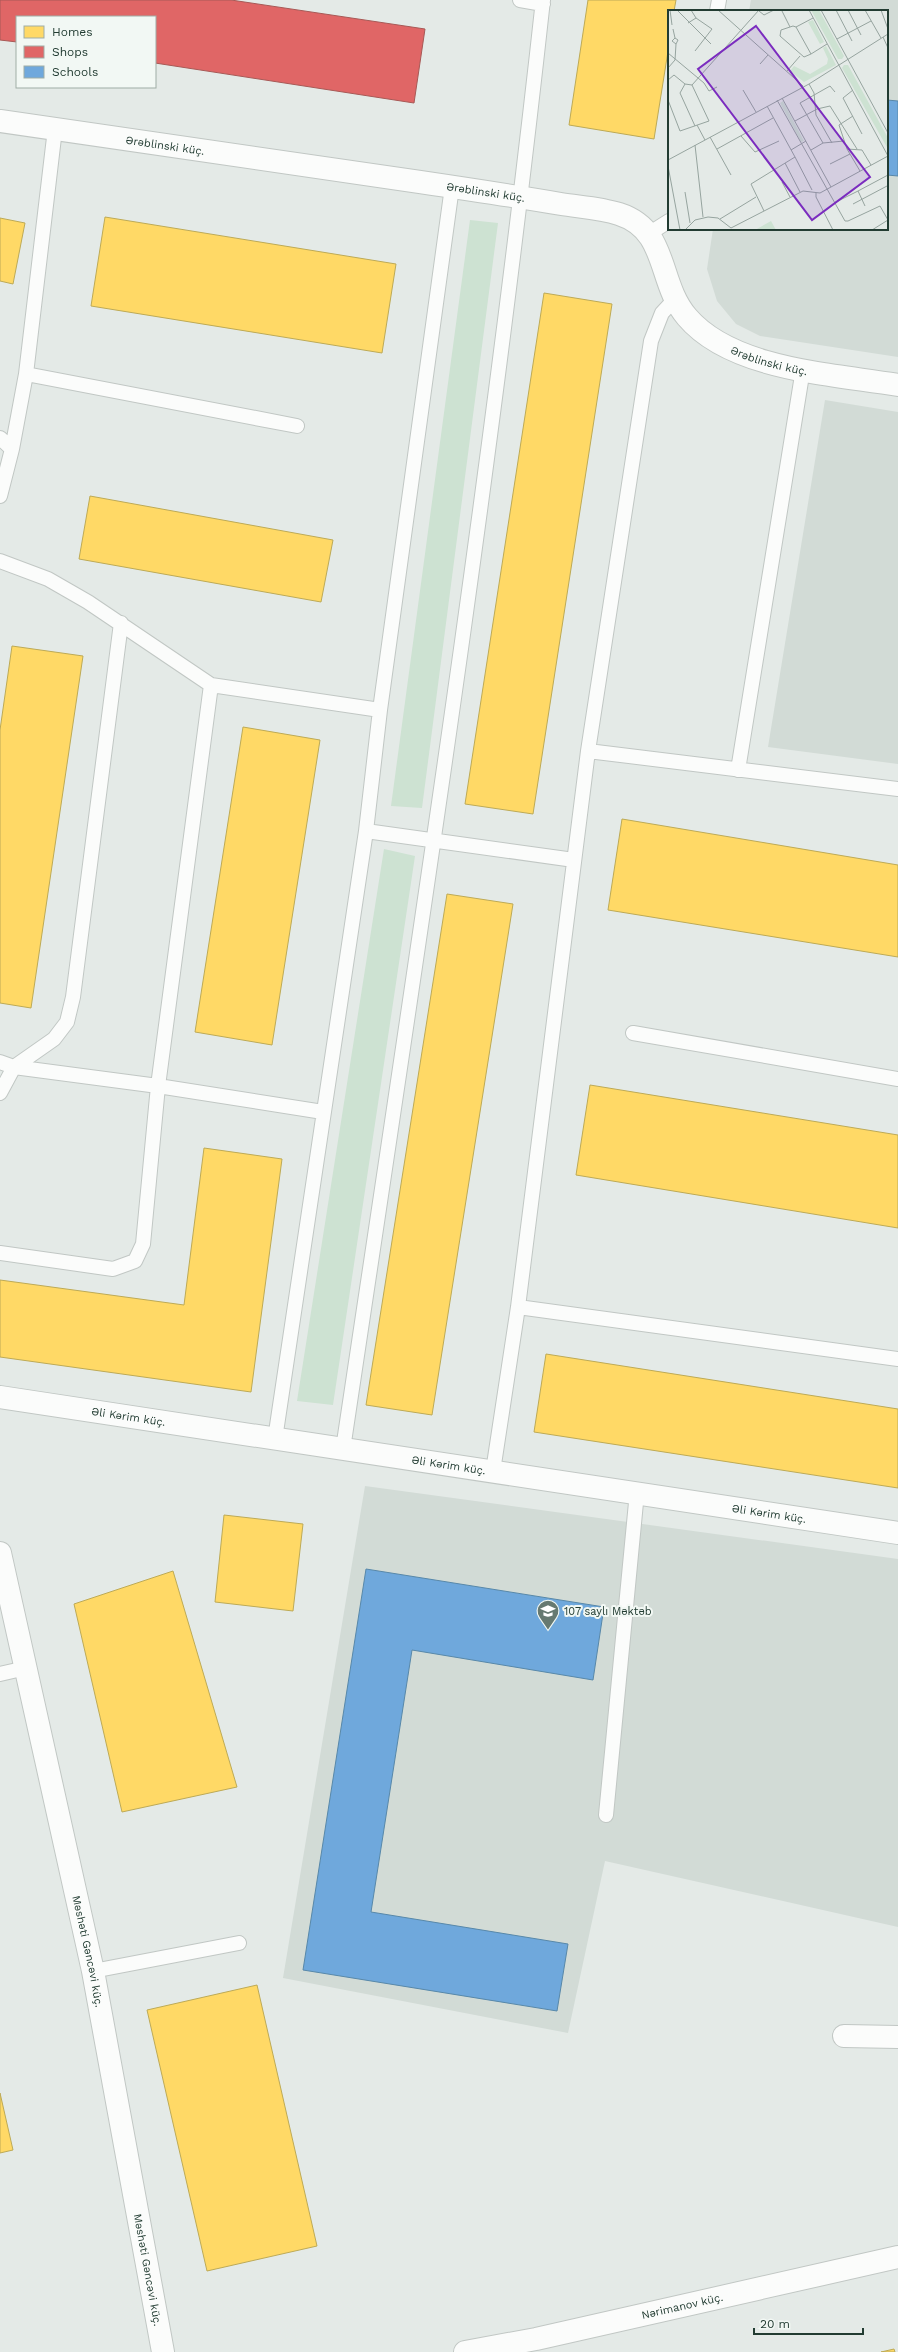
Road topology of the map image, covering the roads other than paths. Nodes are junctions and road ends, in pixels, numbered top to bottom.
1 (520, 0) edge
2 (718, 0) edge
3 (543, 2) edge
4 (717, 10) edge
5 (0, 121) edge
6 (55, 129) junction
7 (452, 187) junction
8 (522, 197) junction
9 (668, 222) edge
10 (650, 233) junction
11 (675, 299) junction
12 (803, 369) junction
13 (26, 374) junction
14 (898, 385) edge
15 (297, 426) dead end
16 (0, 438) edge
17 (12, 449) junction
18 (0, 496) edge
19 (0, 561) edge
20 (121, 623) junction
21 (211, 685) junction
22 (380, 710) junction
23 (588, 751) junction
24 (738, 770) junction
25 (898, 789) edge
26 (366, 831) junction
27 (434, 839) junction
28 (574, 860) junction
29 (633, 1033) dead end
30 (0, 1062) edge
31 (14, 1067) junction
32 (898, 1079) edge
33 (158, 1086) junction
34 (0, 1093) edge
35 (323, 1112) junction
36 (0, 1253) edge
37 (518, 1307) junction
38 (898, 1359) edge
39 (0, 1397) edge
40 (275, 1439) junction
41 (343, 1449) junction
42 (493, 1471) junction
43 (637, 1492) junction
44 (898, 1533) edge
45 (0, 1553) edge
46 (26, 1668) junction
47 (0, 1674) edge
48 (606, 1814) dead end
49 (239, 1943) dead end
50 (93, 1971) junction
51 (844, 2036) dead end
52 (898, 2037) edge
53 (898, 2257) edge
54 (538, 2345) edge
55 (163, 2352) edge
56 (465, 2352) edge

1 - 3 lane
2 - 4 lane
3 - 8 lane
5 - 6 street, Ərəblinski küç.
6 - 7 street, Ərəblinski küç.
6 - 13 lane
7 - 8 street, Ərəblinski küç.
7 - 22 lane
8 - 10 street, Ərəblinski küç.
8 - 27 lane
9 - 10 lane
10 - 11 street, Ərəblinski küç.
11 - 12 street, Ərəblinski küç.
11 - 23 lane
12 - 14 street, Ərəblinski küç.
12 - 24 lane
13 - 15 lane
13 - 17 lane
16 - 17 lane
17 - 18 lane
19 - 20 lane
20 - 21 lane
20 - 31 lane
21 - 22 lane
21 - 33 lane
22 - 26 lane
23 - 24 lane
23 - 28 lane
24 - 25 lane
26 - 27 lane
26 - 35 lane
27 - 28 lane
27 - 41 lane
28 - 37 lane
29 - 32 lane
30 - 31 lane
31 - 33 lane
31 - 34 lane
33 - 35 lane
33 - 36 lane
35 - 40 lane
37 - 38 lane
37 - 42 lane
39 - 40 street, Əli Kərim küç.
40 - 41 street, Əli Kərim küç.
41 - 42 street, Əli Kərim küç.
42 - 43 street, Əli Kərim küç.
43 - 44 street, Əli Kərim küç.
43 - 48 lane
45 - 46 street, Məshəti Gəncəvi küç.
46 - 47 lane
46 - 50 street, Məshəti Gəncəvi küç.
49 - 50 lane
50 - 55 street, Məshəti Gəncəvi küç.
51 - 52 street
53 - 54 street, Nərimanov küç.
54 - 56 street, Nərimanov küç.

